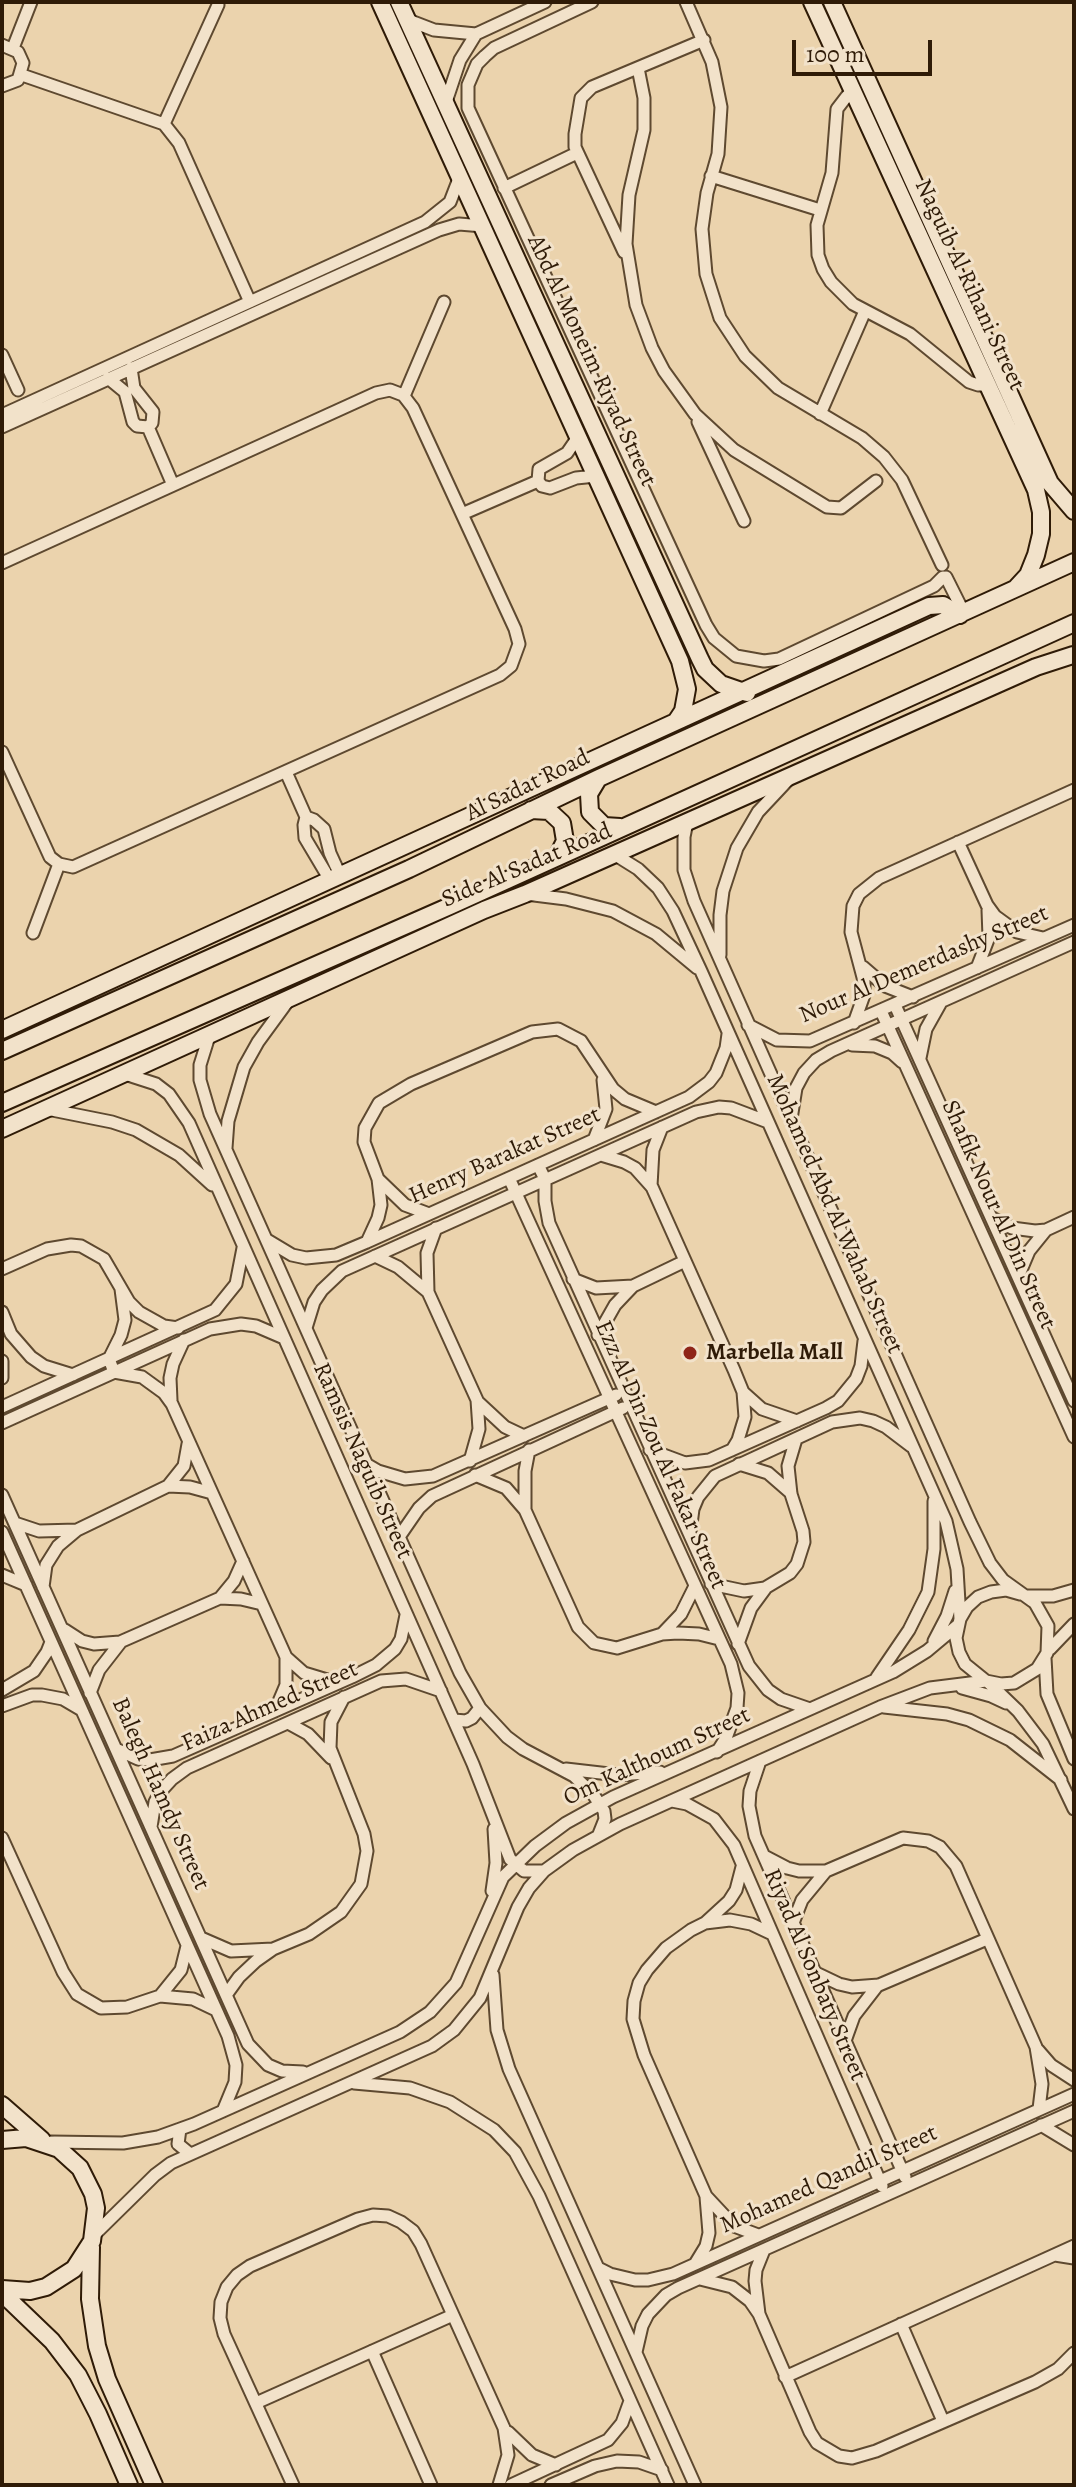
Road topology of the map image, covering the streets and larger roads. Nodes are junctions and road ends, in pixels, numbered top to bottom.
1 (31, 2) edge
2 (380, 2) edge
3 (399, 2) edge
4 (545, 2) edge
5 (592, 2) edge
6 (686, 2) edge
7 (812, 2) edge
8 (832, 2) edge
9 (218, 5) dead end
10 (408, 20) junction
11 (476, 34) junction
12 (704, 40) junction
13 (8, 47) edge
14 (638, 68) junction
15 (22, 75) junction
16 (4, 86) edge
17 (854, 92) junction
18 (2, 100) edge
19 (446, 103) junction
20 (164, 124) junction
21 (879, 127) junction
22 (577, 153) junction
23 (460, 175) junction
24 (711, 176) junction
25 (504, 188) junction
26 (820, 210) junction
27 (483, 226) junction
28 (620, 230) junction
29 (250, 302) junction
30 (444, 302) dead end
31 (865, 311) junction
32 (543, 314) junction
33 (526, 322) junction
34 (2, 355) edge
35 (131, 368) junction
36 (108, 378) junction
37 (988, 385) junction
38 (18, 390) dead end
39 (133, 396) junction
40 (404, 396) junction
41 (695, 414) junction
42 (820, 414) junction
43 (2, 415) edge
44 (2, 427) edge
45 (148, 427) junction
46 (578, 437) junction
47 (734, 450) junction
48 (715, 458) junction
49 (596, 476) junction
50 (538, 481) junction
51 (876, 481) dead end
52 (173, 485) junction
53 (1043, 486) junction
54 (1074, 511) edge
55 (462, 514) junction
56 (744, 521) dead end
57 (1074, 562) edge
58 (2, 563) edge
59 (944, 573) junction
60 (1014, 590) junction
61 (962, 614) junction
62 (1074, 623) edge
63 (697, 653) junction
64 (1008, 653) junction
65 (1074, 655) edge
66 (680, 661) junction
67 (743, 692) junction
68 (776, 698) junction
69 (677, 720) junction
70 (2, 752) edge
71 (286, 772) junction
72 (795, 773) junction
73 (599, 778) junction
74 (1074, 790) edge
75 (489, 807) junction
76 (531, 810) junction
77 (306, 817) junction
78 (687, 822) junction
79 (623, 827) junction
80 (468, 841) junction
81 (958, 842) junction
82 (329, 848) junction
83 (315, 853) junction
84 (614, 854) junction
85 (557, 857) junction
86 (59, 864) junction
87 (362, 865) junction
88 (409, 869) junction
89 (335, 877) junction
90 (525, 894) junction
91 (694, 901) junction
92 (987, 905) junction
93 (450, 906) junction
94 (270, 907) junction
95 (484, 910) junction
96 (673, 911) junction
97 (1074, 925) edge
98 (33, 933) dead end
99 (256, 936) junction
100 (381, 936) junction
101 (1044, 938) junction
102 (1074, 942) edge
103 (720, 963) junction
104 (360, 965) junction
105 (862, 966) junction
106 (977, 968) junction
107 (701, 971) junction
108 (292, 996) junction
109 (913, 997) junction
110 (942, 1001) junction
111 (895, 1005) junction
112 (881, 1011) junction
113 (902, 1019) junction
114 (854, 1023) junction
115 (747, 1024) junction
116 (888, 1025) junction
117 (2, 1030) edge
118 (210, 1033) junction
119 (728, 1033) junction
120 (840, 1047) junction
121 (2, 1051) edge
122 (920, 1059) junction
123 (905, 1065) junction
124 (125, 1074) junction
125 (602, 1075) junction
126 (2, 1103) edge
127 (46, 1109) junction
128 (656, 1112) junction
129 (210, 1114) junction
130 (768, 1122) junction
131 (189, 1123) junction
132 (791, 1123) junction
133 (662, 1127) junction
134 (2, 1129) edge
135 (594, 1140) junction
136 (226, 1149) junction
137 (600, 1155) junction
138 (538, 1165) junction
139 (509, 1178) junction
140 (378, 1179) junction
141 (545, 1179) junction
142 (652, 1187) junction
143 (219, 1192) junction
144 (516, 1192) junction
145 (825, 1200) junction
146 (806, 1208) junction
147 (429, 1214) junction
148 (1074, 1217) edge
149 (991, 1218) junction
150 (436, 1228) junction
151 (1046, 1230) junction
152 (266, 1240) junction
153 (367, 1242) junction
154 (244, 1248) junction
155 (375, 1256) junction
156 (564, 1260) junction
157 (685, 1261) junction
158 (551, 1265) junction
159 (2, 1269) edge
160 (1018, 1277) junction
161 (573, 1279) junction
162 (633, 1286) junction
163 (121, 1289) junction
164 (428, 1292) junction
165 (1033, 1310) junction
166 (2, 1312) edge
167 (205, 1316) junction
168 (1019, 1317) junction
169 (179, 1328) junction
170 (306, 1328) junction
171 (210, 1329) junction
172 (598, 1335) junction
173 (864, 1337) junction
174 (284, 1338) junction
175 (184, 1340) junction
176 (109, 1359) junction
177 (2, 1361) edge
178 (114, 1372) junction
179 (73, 1375) junction
180 (2, 1378) edge
181 (624, 1391) junction
182 (743, 1392) junction
183 (610, 1398) junction
184 (477, 1400) junction
185 (1074, 1401) edge
186 (172, 1404) junction
187 (630, 1405) junction
188 (2, 1407) edge
189 (617, 1411) junction
190 (797, 1421) junction
191 (4, 1424) edge
192 (524, 1436) junction
193 (1074, 1437) edge
194 (796, 1439) junction
195 (188, 1440) junction
196 (915, 1449) junction
197 (529, 1450) junction
198 (650, 1450) junction
199 (732, 1450) junction
200 (470, 1461) junction
201 (366, 1464) junction
202 (739, 1464) junction
203 (475, 1475) junction
204 (168, 1486) junction
205 (934, 1492) junction
206 (212, 1493) junction
207 (791, 1494) junction
208 (2, 1495) edge
209 (525, 1510) junction
210 (15, 1523) junction
211 (77, 1530) junction
212 (2, 1532) edge
213 (689, 1536) junction
214 (399, 1537) junction
215 (243, 1561) junction
216 (2, 1575) edge
217 (958, 1579) junction
218 (711, 1584) junction
219 (26, 1585) junction
220 (695, 1586) junction
221 (43, 1587) junction
222 (765, 1588) junction
223 (1074, 1590) edge
224 (1022, 1594) junction
225 (220, 1598) junction
226 (262, 1604) junction
227 (51, 1605) junction
228 (36, 1609) junction
229 (406, 1614) junction
230 (959, 1622) junction
231 (1074, 1624) edge
232 (61, 1627) junction
233 (662, 1634) junction
234 (719, 1639) junction
235 (51, 1642) junction
236 (120, 1642) junction
237 (738, 1644) junction
238 (927, 1651) junction
239 (1046, 1656) junction
240 (286, 1657) junction
241 (352, 1677) junction
242 (875, 1680) junction
243 (987, 1681) junction
244 (338, 1684) junction
245 (946, 1686) junction
246 (358, 1691) junction
247 (441, 1691) junction
248 (90, 1693) junction
249 (344, 1697) junction
250 (2, 1699) edge
251 (880, 1707) junction
252 (480, 1708) junction
253 (82, 1709) junction
254 (811, 1709) junction
255 (275, 1711) junction
256 (1018, 1711) junction
257 (454, 1720) junction
258 (288, 1723) junction
259 (116, 1749) junction
260 (717, 1752) junction
261 (173, 1756) junction
262 (1074, 1759) edge
263 (334, 1761) junction
264 (760, 1761) junction
265 (559, 1768) junction
266 (677, 1770) junction
267 (179, 1773) junction
268 (1061, 1780) junction
269 (489, 1801) junction
270 (671, 1801) junction
271 (600, 1804) junction
272 (1074, 1809) edge
273 (151, 1828) junction
274 (599, 1835) junction
275 (755, 1836) junction
276 (2, 1838) edge
277 (734, 1845) junction
278 (164, 1856) junction
279 (764, 1856) junction
280 (150, 1863) junction
281 (513, 1864) junction
282 (742, 1866) junction
283 (544, 1871) junction
284 (826, 1871) junction
285 (489, 1904) junction
286 (705, 1923) junction
287 (793, 1923) junction
288 (771, 1933) junction
289 (201, 1938) junction
290 (987, 1939) junction
291 (187, 1946) junction
292 (273, 1949) junction
293 (493, 1968) junction
294 (815, 1973) junction
295 (879, 1985) junction
296 (226, 1995) junction
297 (160, 1996) junction
298 (217, 2010) junction
299 (241, 2030) junction
300 (228, 2036) junction
301 (845, 2041) junction
302 (1036, 2047) junction
303 (311, 2071) junction
304 (1074, 2080) edge
305 (350, 2083) junction
306 (1074, 2094) edge
307 (2, 2105) edge
308 (1039, 2109) junction
309 (223, 2111) junction
310 (1074, 2111) edge
311 (1041, 2125) junction
312 (180, 2129) junction
313 (2, 2140) edge
314 (45, 2142) junction
315 (1074, 2145) edge
316 (189, 2153) junction
317 (547, 2155) junction
318 (524, 2165) junction
319 (902, 2171) junction
320 (879, 2181) junction
321 (908, 2185) junction
322 (886, 2195) junction
323 (706, 2196) junction
324 (759, 2235) junction
325 (92, 2239) junction
326 (1074, 2246) edge
327 (764, 2250) junction
328 (1054, 2255) junction
329 (1074, 2258) edge
330 (694, 2264) junction
331 (598, 2268) junction
332 (699, 2279) junction
333 (2, 2291) edge
334 (759, 2314) junction
335 (453, 2315) junction
336 (901, 2324) junction
337 (372, 2351) junction
338 (636, 2352) junction
339 (1074, 2353) edge
340 (785, 2377) junction
341 (630, 2401) junction
342 (256, 2403) junction
343 (943, 2421) junction
344 (504, 2428) junction
345 (575, 2457) junction
346 (556, 2465) junction
347 (662, 2470) junction
348 (582, 2471) junction
349 (558, 2483) edge
350 (129, 2485) edge
351 (154, 2485) edge
352 (293, 2485) edge
353 (431, 2485) edge
354 (499, 2485) edge
355 (511, 2485) edge
356 (668, 2485) edge
357 (695, 2485) edge

1 - 13 street
2 - 23 street, Abd Al Moneim Riyad Street
3 - 10 street, Abd Al Moneim Riyad Street
4 - 11 street
5 - 25 street
6 - 12 street
7 - 17 street, Naguib Al Rihani Street
8 - 21 street, Naguib Al Rihani Street
9 - 20 street
10 - 11 street
10 - 19 street, Abd Al Moneim Riyad Street
11 - 19 street
12 - 14 street
12 - 24 street
13 - 15 street
14 - 22 street
14 - 28 street
15 - 16 street
15 - 20 street
16 - 18 street
17 - 21 street, Naguib Al Rihani Street
17 - 26 street
19 - 32 street, Abd Al Moneim Riyad Street
20 - 29 street
21 - 37 street, Naguib Al Rihani Street
21 - 53 street, Naguib Al Rihani Street
22 - 25 street
22 - 28 street
23 - 27 street, Abd Al Moneim Riyad Street
23 - 29 street
24 - 26 street
24 - 42 street
25 - 59 street
26 - 31 street
27 - 33 street, Abd Al Moneim Riyad Street
27 - 35 street
28 - 41 street
29 - 43 street
30 - 40 street
31 - 37 street
31 - 42 street
32 - 33 street
32 - 63 street, Abd Al Moneim Riyad Street
33 - 46 street, Abd Al Moneim Riyad Street
34 - 38 street
35 - 36 street
35 - 39 street
36 - 39 street
36 - 44 street
37 - 53 street, Naguib Al Rihani Street
39 - 45 street
39 - 45 street
40 - 52 street
40 - 55 street
41 - 47 street
41 - 48 street
42 - 59 street
45 - 52 street
46 - 49 street, Abd Al Moneim Riyad Street
46 - 50 street
47 - 48 street
47 - 51 street
48 - 56 street
49 - 50 street
49 - 66 street, Abd Al Moneim Riyad Street
50 - 55 street
52 - 58 street
53 - 54 street, Naguib Al Rihani Street
53 - 60 street, Naguib Al Rihani Street
55 - 71 street
57 - 60 street, Al Sadat Road
59 - 61 street
60 - 61 street, Al Sadat Road
61 - 67 street
61 - 68 street, Al Sadat Road
62 - 64 street
63 - 66 street
63 - 67 street, Abd Al Moneim Riyad Street
64 - 65 street
64 - 79 street
65 - 72 street, Side Al Sadat Road
66 - 69 street, Abd Al Moneim Riyad Street
67 - 68 street, Abd Al Moneim Riyad Street
67 - 69 street
68 - 73 street, Al Sadat Road
69 - 75 street
70 - 86 street
71 - 77 street
71 - 86 street
72 - 78 street, Side Al Sadat Road
72 - 103 street
73 - 76 street, Al Sadat Road
73 - 79 street
74 - 81 street
75 - 80 street
75 - 87 street
76 - 80 street, Al Sadat Road
76 - 85 street
77 - 82 street
77 - 83 street
78 - 84 street, Side Al Sadat Road
78 - 91 street, Mohamed Abd Al Wahab Street
79 - 85 street
80 - 88 street, Al Sadat Road
81 - 92 street
81 - 105 street
82 - 83 street
82 - 89 street
83 - 89 street
84 - 90 street, Side Al Sadat Road
84 - 96 street, Mohamed Abd Al Wahab Street
85 - 93 street
86 - 98 street
87 - 88 street
87 - 89 street
88 - 99 street, Al Sadat Road
89 - 94 street
90 - 95 street, Side Al Sadat Road
90 - 107 street
91 - 96 street
91 - 103 street, Mohamed Abd Al Wahab Street
92 - 101 street
92 - 106 street
93 - 95 street
93 - 100 street
94 - 99 street
94 - 117 street
95 - 104 street, Side Al Sadat Road
96 - 107 street, Mohamed Abd Al Wahab Street
97 - 101 street, Nour Al Demerdashy Street
99 - 121 street, Al Sadat Road
100 - 104 street
100 - 126 street
101 - 106 street, Nour Al Demerdashy Street
102 - 110 street, Nour Al Demerdashy Street
103 - 115 street, Mohamed Abd Al Wahab Street
104 - 108 street, Side Al Sadat Road
105 - 109 street
105 - 114 street
106 - 109 street, Nour Al Demerdashy Street
107 - 119 street, Mohamed Abd Al Wahab Street
108 - 118 street, Side Al Sadat Road
108 - 136 street
109 - 111 street, Nour Al Demerdashy Street
110 - 113 street, Nour Al Demerdashy Street
110 - 122 street
111 - 112 street, Nour Al Demerdashy Street
111 - 113 street, Shafik Nour Al Din Street
112 - 114 street, Nour Al Demerdashy Street
112 - 116 street, Shafik Nour Al Din Street
113 - 116 street, Nour Al Demerdashy Street
113 - 122 street, Shafik Nour Al Din Street
114 - 115 street, Nour Al Demerdashy Street
115 - 132 street, Mohamed Abd Al Wahab Street
116 - 120 street, Nour Al Demerdashy Street
116 - 123 street, Shafik Nour Al Din Street
118 - 124 street, Side Al Sadat Road
118 - 129 street, Ramsis Naguib Street
119 - 128 street, Henry Barakat Street
119 - 130 street, Mohamed Abd Al Wahab Street
120 - 123 street
120 - 132 street, Nour Al Demerdashy Street
122 - 149 street, Shafik Nour Al Din Street
123 - 168 street, Shafik Nour Al Din Street
124 - 127 street, Side Al Sadat Road
124 - 131 street, Ramsis Naguib Street
125 - 128 street
125 - 135 street
125 - 140 street
127 - 134 street, Side Al Sadat Road
127 - 143 street
128 - 135 street, Henry Barakat Street
129 - 131 street
129 - 136 street, Ramsis Naguib Street
130 - 133 street, Henry Barakat Street
130 - 146 street, Mohamed Abd Al Wahab Street
131 - 143 street, Ramsis Naguib Street
132 - 145 street, Mohamed Abd Al Wahab Street
133 - 137 street, Henry Barakat Street
133 - 142 street
135 - 138 street, Henry Barakat Street
136 - 152 street, Ramsis Naguib Street
137 - 141 street, Henry Barakat Street
137 - 142 street
138 - 139 street, Henry Barakat Street
138 - 141 street, Ezz Al Din Zou Al Fakar Street
139 - 144 street, Ezz Al Din Zou Al Fakar Street
139 - 147 street, Henry Barakat Street
140 - 147 street
140 - 153 street
141 - 144 street, Henry Barakat Street
141 - 156 street, Ezz Al Din Zou Al Fakar Street
142 - 157 street
143 - 154 street, Ramsis Naguib Street
144 - 150 street, Henry Barakat Street
144 - 158 street, Ezz Al Din Zou Al Fakar Street
145 - 146 street
145 - 224 street, Mohamed Abd Al Wahab Street
146 - 173 street, Mohamed Abd Al Wahab Street
147 - 153 street, Henry Barakat Street
148 - 151 street
149 - 151 street
149 - 160 street, Shafik Nour Al Din Street
150 - 155 street, Henry Barakat Street
150 - 164 street
151 - 160 street
152 - 153 street, Henry Barakat Street
152 - 170 street, Ramsis Naguib Street
154 - 167 street
154 - 174 street, Ramsis Naguib Street
155 - 164 street
155 - 170 street, Henry Barakat Street
156 - 158 street
156 - 161 street, Ezz Al Din Zou Al Fakar Street
157 - 162 street
157 - 182 street
158 - 183 street, Ezz Al Din Zou Al Fakar Street
159 - 163 street
160 - 165 street, Shafik Nour Al Din Street
161 - 162 street
161 - 172 street, Ezz Al Din Zou Al Fakar Street
162 - 172 street
163 - 169 street
163 - 176 street
164 - 184 street
165 - 168 street
165 - 185 street, Shafik Nour Al Din Street
166 - 179 street
167 - 169 street
167 - 171 street
168 - 193 street, Shafik Nour Al Din Street
169 - 176 street
170 - 201 street, Ramsis Naguib Street
171 - 174 street
171 - 175 street
172 - 181 street, Ezz Al Din Zou Al Fakar Street
173 - 190 street
173 - 196 street, Mohamed Abd Al Wahab Street
174 - 229 street, Ramsis Naguib Street
175 - 178 street
175 - 186 street
176 - 178 street
176 - 179 street
177 - 180 street
178 - 186 street
178 - 191 street
179 - 188 street
181 - 183 street
181 - 187 street, Ezz Al Din Zou Al Fakar Street
182 - 190 street
182 - 199 street
183 - 189 street, Ezz Al Din Zou Al Fakar Street
183 - 192 street
184 - 192 street
184 - 200 street
186 - 195 street
187 - 189 street
187 - 198 street, Ezz Al Din Zou Al Fakar Street
189 - 197 street
189 - 220 street, Ezz Al Din Zou Al Fakar Street
190 - 199 street
192 - 200 street
194 - 196 street
194 - 202 street
194 - 207 street
195 - 204 street
195 - 206 street
196 - 205 street, Mohamed Abd Al Wahab Street
197 - 203 street
197 - 209 street
198 - 199 street
198 - 213 street, Ezz Al Din Zou Al Fakar Street
200 - 201 street
201 - 214 street, Ramsis Naguib Street
202 - 207 street
202 - 213 street
203 - 209 street
203 - 214 street
204 - 206 street
204 - 211 street
205 - 217 street, Mohamed Abd Al Wahab Street
205 - 242 street
206 - 215 street
207 - 222 street
208 - 210 street, Balegh Hamdy Street
209 - 233 street
210 - 211 street
210 - 221 street, Balegh Hamdy Street
211 - 221 street
212 - 219 street, Balegh Hamdy Street
213 - 218 street, Ezz Al Din Zou Al Fakar Street
214 - 252 street, Ramsis Naguib Street
215 - 225 street
215 - 226 street
216 - 219 street
217 - 230 street, Mohamed Abd Al Wahab Street
217 - 238 street
218 - 222 street
218 - 237 street, Ezz Al Din Zou Al Fakar Street
219 - 228 street, Balegh Hamdy Street
220 - 233 street
220 - 234 street, Ezz Al Din Zou Al Fakar Street
221 - 227 street, Balegh Hamdy Street
222 - 237 street
223 - 224 street
224 - 230 street
224 - 239 street
225 - 226 street
225 - 236 street
226 - 240 street
227 - 228 street
227 - 232 street, Balegh Hamdy Street
228 - 235 street, Balegh Hamdy Street
229 - 241 street, Faiza Ahmed Street
229 - 247 street, Ramsis Naguib Street
230 - 238 street, Om Kalthoum Street
230 - 243 street
231 - 239 street
232 - 236 street
232 - 248 street, Balegh Hamdy Street
233 - 234 street
234 - 260 street, Ezz Al Din Zou Al Fakar Street
235 - 250 street
235 - 253 street, Balegh Hamdy Street
236 - 248 street
237 - 254 street, Ezz Al Din Zou Al Fakar Street
238 - 242 street, Om Kalthoum Street
239 - 243 street
239 - 262 street
240 - 244 street
240 - 255 street
241 - 244 street, Faiza Ahmed Street
241 - 246 street
242 - 254 street, Om Kalthoum Street
243 - 245 street, Om Kalthoum Street
243 - 256 street
244 - 255 street, Faiza Ahmed Street
245 - 251 street, Om Kalthoum Street
245 - 256 street
246 - 247 street, Faiza Ahmed Street
246 - 249 street, Faiza Ahmed Street
247 - 257 street, Ramsis Naguib Street
248 - 259 street, Balegh Hamdy Street
249 - 258 street, Faiza Ahmed Street
249 - 263 street
250 - 253 street
251 - 264 street, Om Kalthoum Street
251 - 268 street
252 - 257 street
252 - 265 street, Ramsis Naguib Street
253 - 280 street, Balegh Hamdy Street
254 - 260 street, Om Kalthoum Street
255 - 261 street, Faiza Ahmed Street
256 - 268 street
257 - 269 street, Ramsis Naguib Street
258 - 263 street
258 - 267 street, Faiza Ahmed Street
259 - 261 street, Faiza Ahmed Street
259 - 273 street, Balegh Hamdy Street
260 - 266 street, Om Kalthoum Street
261 - 267 street
263 - 292 street
264 - 270 street, Om Kalthoum Street
264 - 275 street, Riyad Al Sonbaty Street
265 - 266 street
265 - 271 street, Ramsis Naguib Street
266 - 271 street, Om Kalthoum Street
267 - 273 street, Faiza Ahmed Street
268 - 272 street
269 - 281 street, Ramsis Naguib Street
269 - 285 street
270 - 274 street, Om Kalthoum Street
270 - 277 street, Riyad Al Sonbaty Street
271 - 274 street
271 - 281 street, Om Kalthoum Street
273 - 278 street, Balegh Hamdy Street
274 - 283 street, Om Kalthoum Street
275 - 277 street
275 - 279 street, Riyad Al Sonbaty Street
276 - 297 street
277 - 282 street, Riyad Al Sonbaty Street
278 - 280 street
278 - 289 street, Balegh Hamdy Street
279 - 284 street
279 - 287 street, Riyad Al Sonbaty Street
280 - 291 street, Balegh Hamdy Street
281 - 283 street
281 - 285 street, Om Kalthoum Street
282 - 286 street
282 - 288 street, Riyad Al Sonbaty Street
283 - 293 street, Om Kalthoum Street
284 - 287 street
284 - 290 street
285 - 303 street, Om Kalthoum Street
286 - 288 street
286 - 323 street
287 - 294 street, Riyad Al Sonbaty Street
288 - 320 street, Riyad Al Sonbaty Street
289 - 292 street
289 - 296 street, Balegh Hamdy Street
290 - 295 street
290 - 302 street
291 - 297 street
291 - 298 street, Balegh Hamdy Street
292 - 296 street
293 - 305 street, Om Kalthoum Street
293 - 317 street
294 - 295 street
294 - 301 street, Riyad Al Sonbaty Street
295 - 301 street
296 - 299 street, Balegh Hamdy Street
297 - 298 street
298 - 300 street, Balegh Hamdy Street
299 - 300 street
299 - 303 street, Balegh Hamdy Street
300 - 309 street, Balegh Hamdy Street
301 - 319 street, Riyad Al Sonbaty Street
302 - 304 street
302 - 308 street
303 - 309 street, Om Kalthoum Street
305 - 316 street, Om Kalthoum Street
305 - 318 street
306 - 308 street, Mohamed Qandil Street
307 - 314 street
308 - 319 street, Mohamed Qandil Street
309 - 312 street, Om Kalthoum Street
310 - 311 street, Mohamed Qandil Street
311 - 315 street
311 - 321 street, Mohamed Qandil Street
312 - 314 street, Om Kalthoum Street
312 - 316 street
313 - 314 street
314 - 325 street
316 - 325 street, Om Kalthoum Street
317 - 318 street
317 - 331 street
318 - 341 street
319 - 320 street, Mohamed Qandil Street
319 - 321 street, Riyad Al Sonbaty Street
320 - 322 street, Riyad Al Sonbaty Street
320 - 324 street, Mohamed Qandil Street
321 - 322 street, Mohamed Qandil Street
322 - 327 street, Mohamed Qandil Street
323 - 324 street
323 - 330 street
324 - 330 street, Mohamed Qandil Street
325 - 333 street
325 - 351 street
326 - 328 street
327 - 332 street, Mohamed Qandil Street
327 - 334 street
328 - 329 street
328 - 336 street
330 - 331 street, Mohamed Qandil Street
331 - 338 street
332 - 334 street
332 - 338 street, Mohamed Qandil Street
333 - 350 street
334 - 340 street
335 - 337 street
335 - 342 street
335 - 344 street
336 - 340 street
336 - 343 street
337 - 342 street
337 - 353 street
338 - 357 street
339 - 343 street
340 - 343 street
341 - 345 street
341 - 347 street
342 - 352 street
344 - 346 street
344 - 354 street
345 - 346 street
345 - 348 street
346 - 355 street
347 - 348 street
347 - 356 street
348 - 349 street

